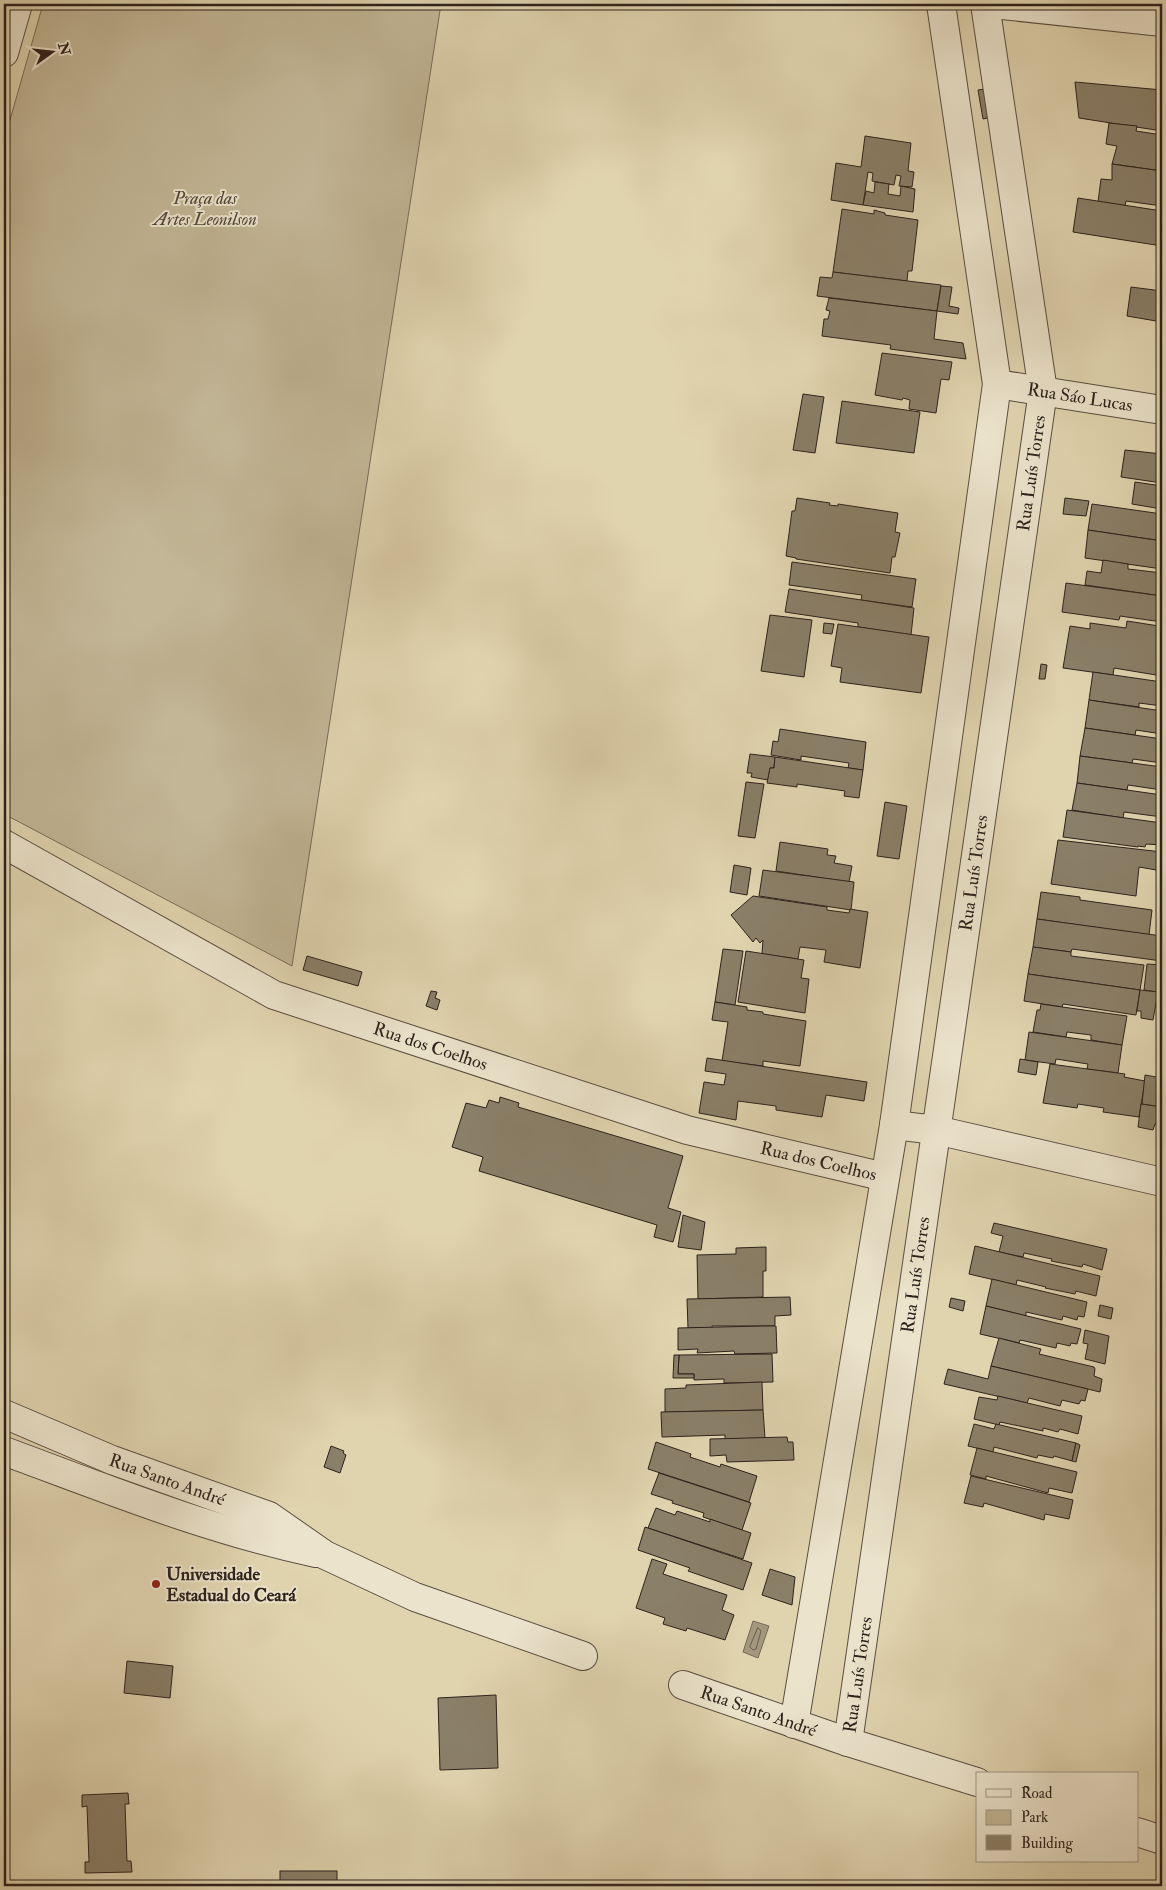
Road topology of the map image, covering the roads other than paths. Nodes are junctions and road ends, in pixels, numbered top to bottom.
1 (18, 4) edge
2 (941, 4) edge
3 (985, 4) edge
4 (992, 4) edge
5 (1162, 22) edge
6 (4, 53) edge
7 (998, 384) junction
8 (1043, 391) junction
9 (1162, 410) edge
10 (4, 844) edge
11 (894, 1124) junction
12 (936, 1130) junction
13 (885, 1177) junction
14 (1162, 1182) edge
15 (4, 1414) edge
16 (4, 1451) edge
17 (325, 1555) junction
18 (583, 1656) dead end
19 (682, 1685) dead end
20 (794, 1724) junction
21 (848, 1742) junction
22 (976, 1782) edge
23 (1138, 1832) edge
24 (1162, 1840) edge

1 - 6 street
2 - 7 street
3 - 8 street, Rua Luís Torres
4 - 5 street
7 - 8 street, Rua Sáo Lucas
7 - 11 street
8 - 9 street, Rua Sáo Lucas
8 - 12 street, Rua Luís Torres
10 - 13 street, Rua dos Coelhos
11 - 12 street
11 - 13 street
12 - 14 street
12 - 21 street, Rua Luís Torres
13 - 20 street
15 - 17 street, Rua Santo André
16 - 17 street, Rua Santo André
17 - 18 street, Rua Santo André
19 - 20 street, Rua Santo André
20 - 21 street, Rua Santo André
21 - 22 street, Rua Santo André
23 - 24 street

